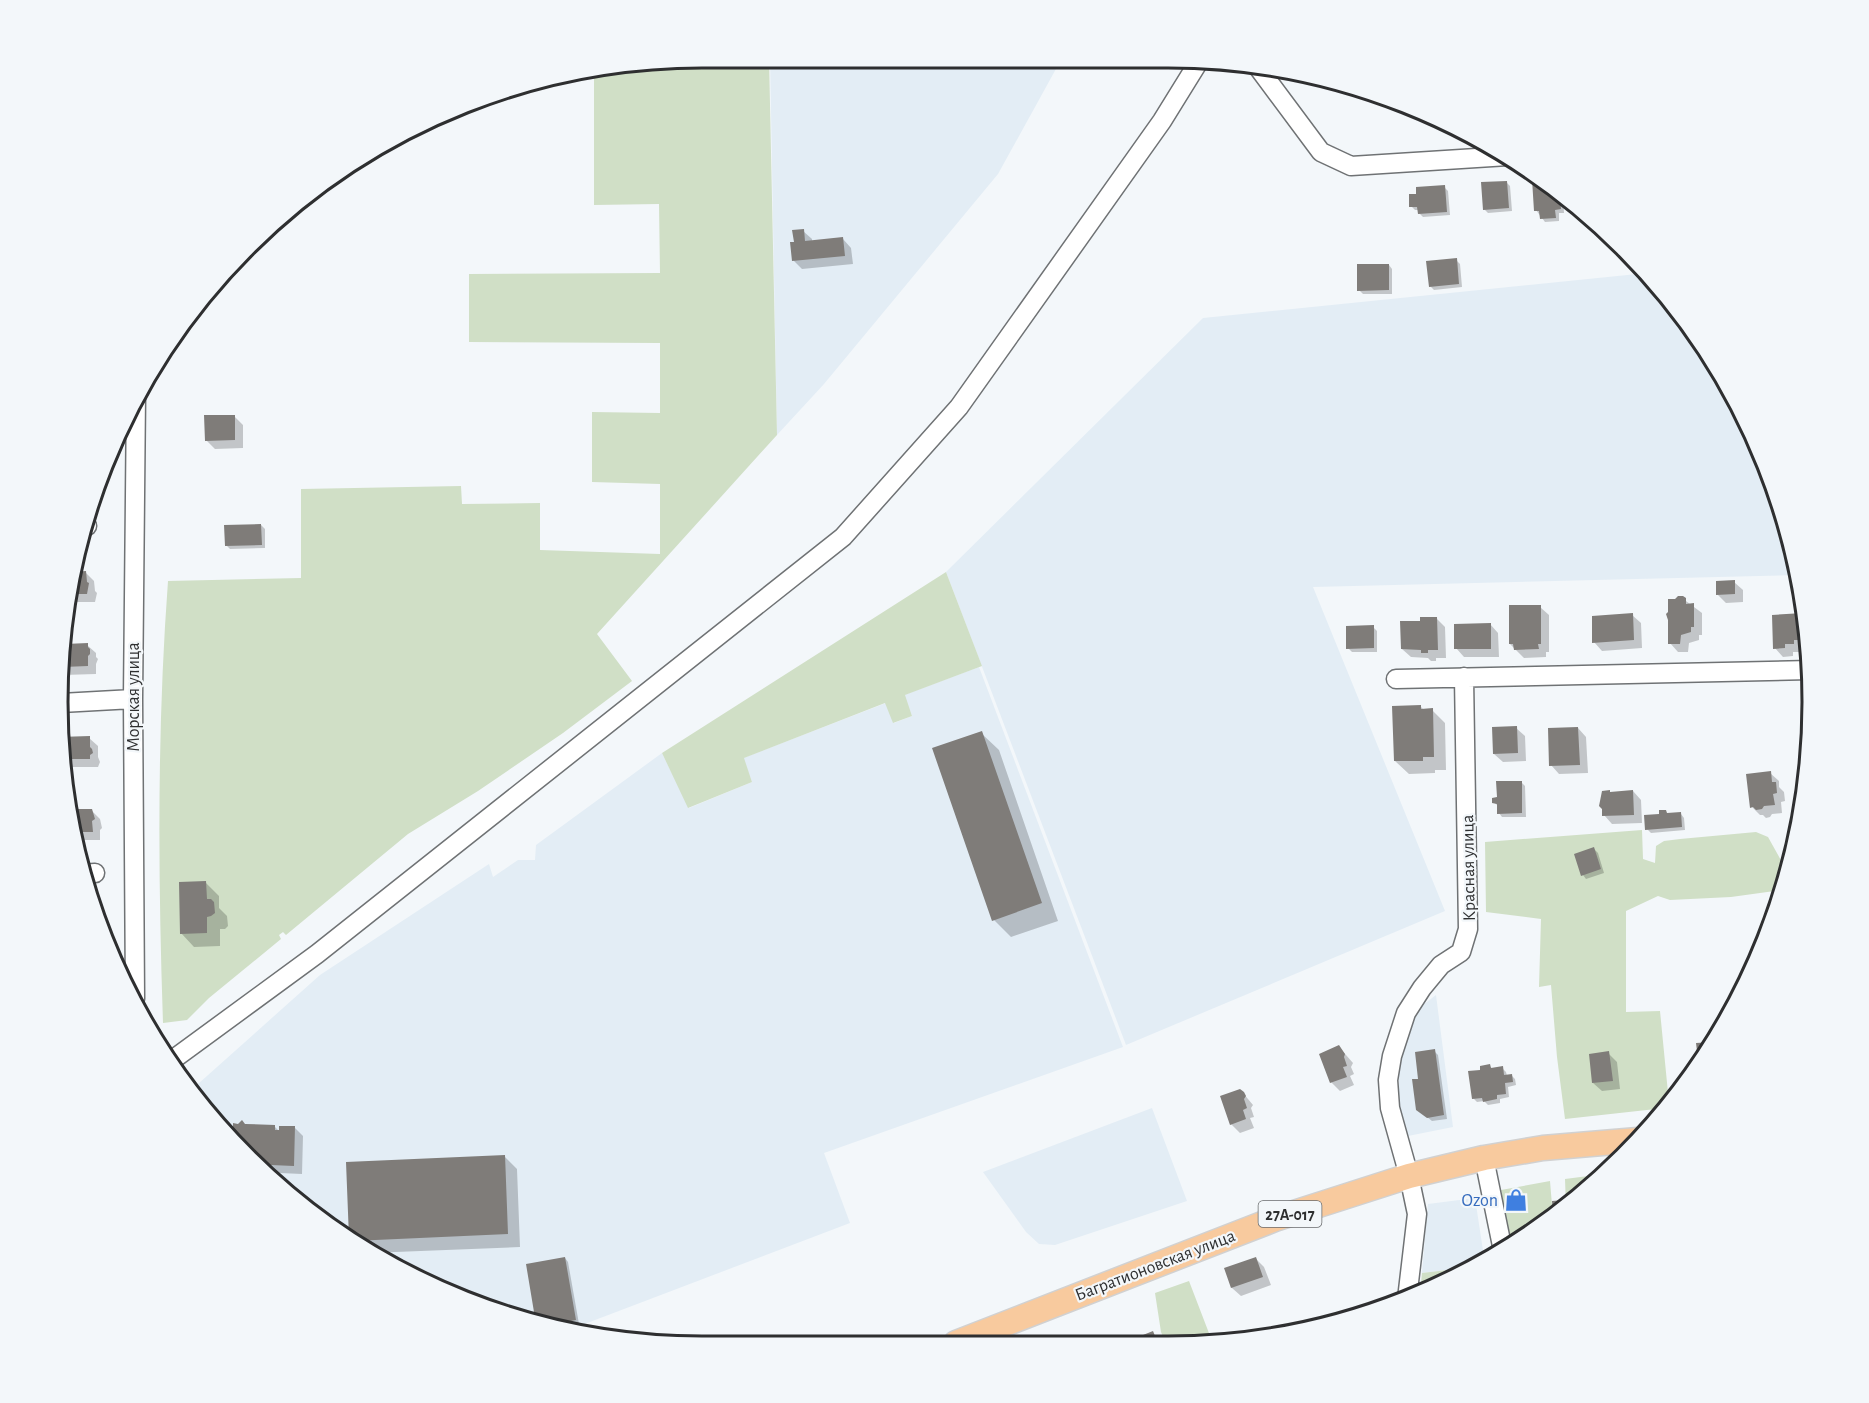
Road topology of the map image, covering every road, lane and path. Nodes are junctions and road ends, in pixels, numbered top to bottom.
1 (1194, 69) edge
2 (1264, 75) edge
3 (1492, 157) edge
4 (136, 416) edge
5 (1800, 670) edge
6 (1464, 677) junction
7 (1396, 679) dead end
8 (133, 699) junction
9 (68, 703) edge
10 (135, 986) edge
11 (176, 1057) edge
12 (1624, 1141) edge
13 (1484, 1158) junction
14 (1409, 1176) junction
15 (1501, 1241) edge
16 (1408, 1288) edge
17 (972, 1336) edge

1 - 11 street
2 - 3 street
4 - 8 street, Морская улица
5 - 6 street
6 - 7 street
6 - 14 street, Красная улица
8 - 9 street
8 - 10 street, Морская улица
12 - 13 main road, Багратионовская улица / 27А-017
13 - 14 main road, Багратионовская улица / 27А-017
13 - 15 street
14 - 16 street, Красная улица
14 - 17 main road, Багратионовская улица / 27А-017

